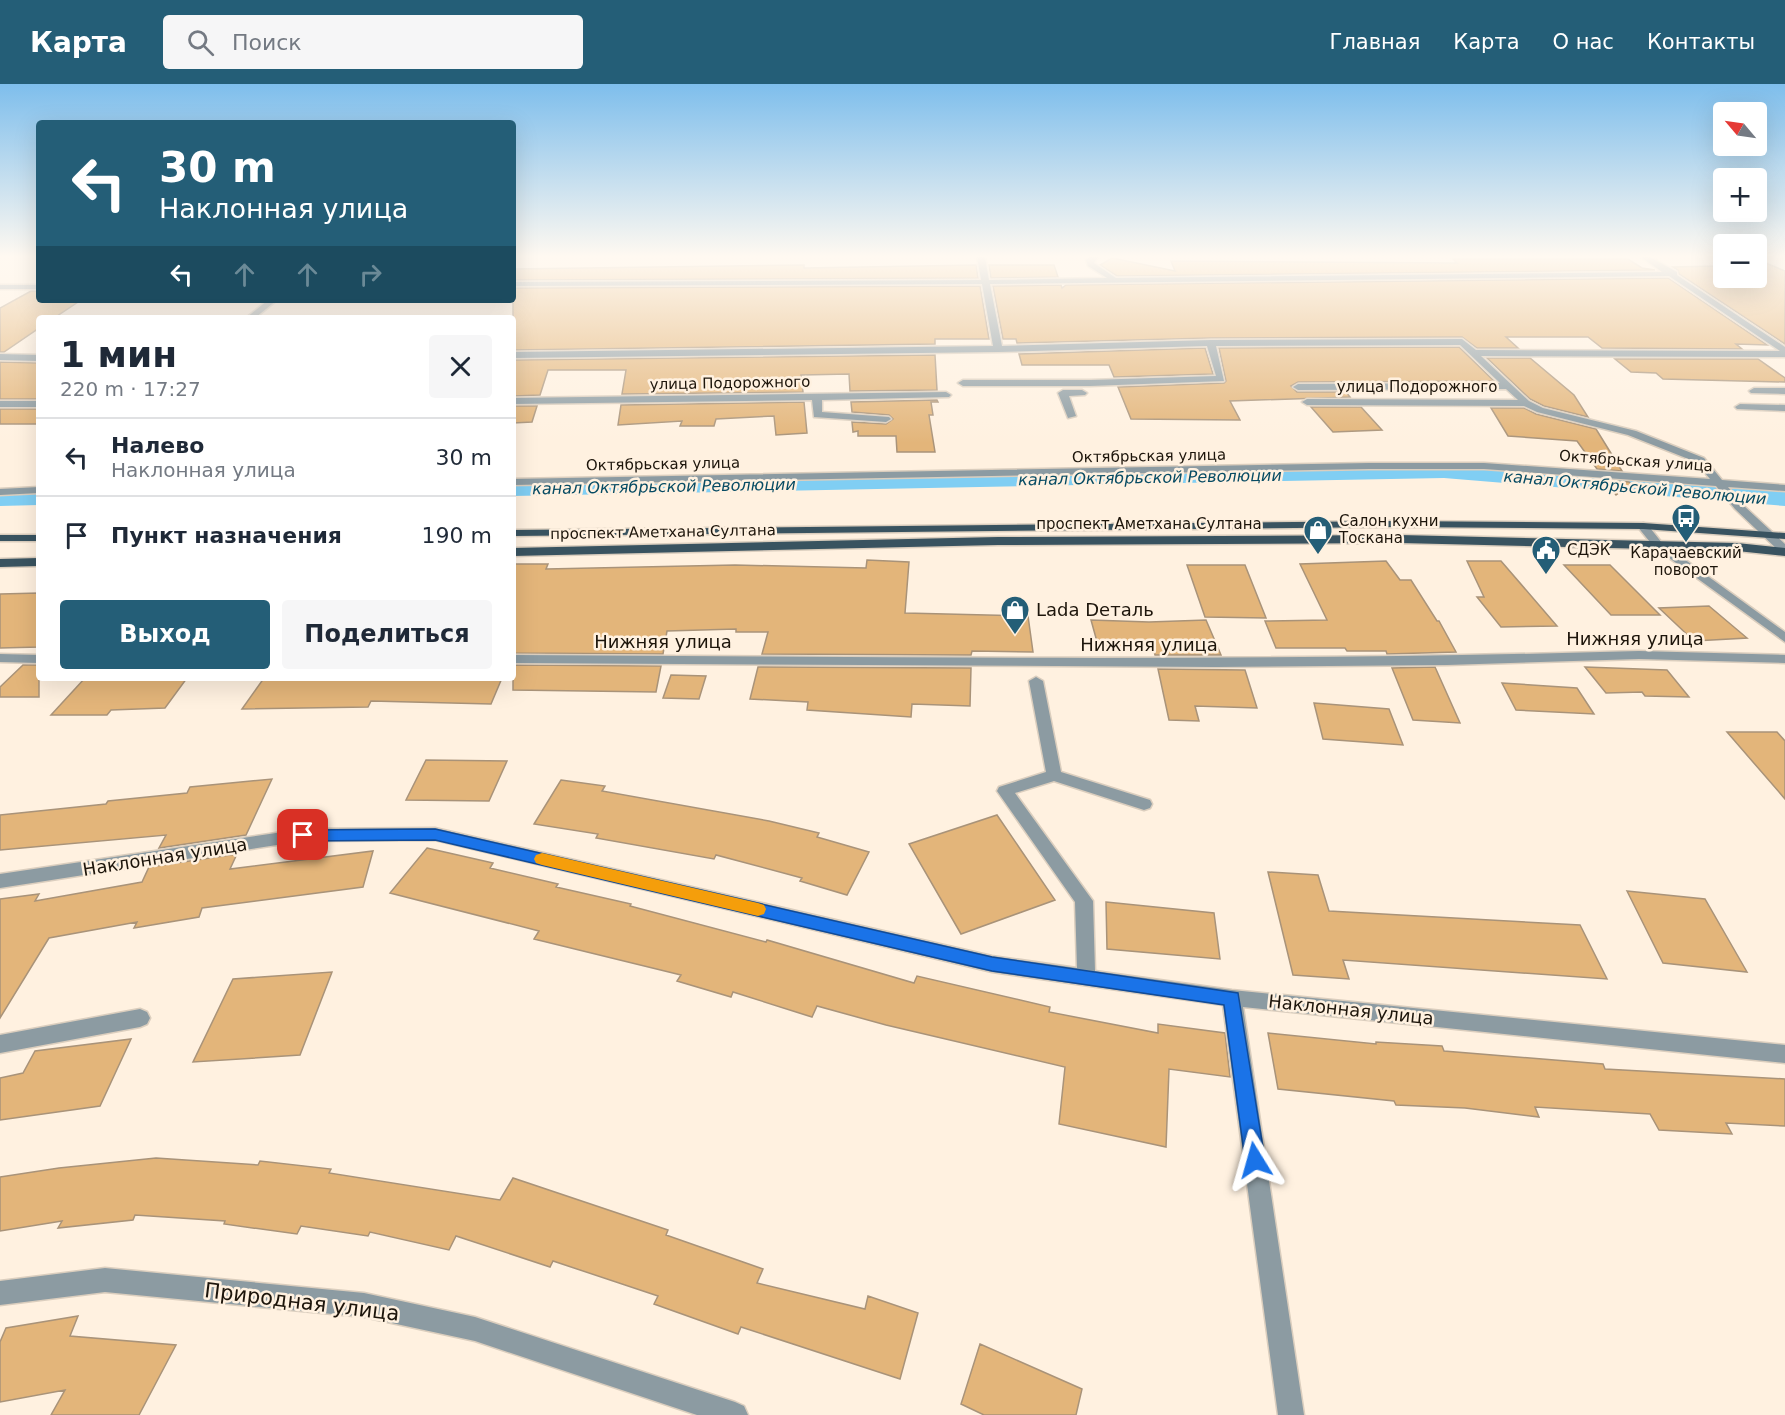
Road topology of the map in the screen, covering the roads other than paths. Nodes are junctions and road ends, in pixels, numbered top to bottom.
1 (992, 319) edge
2 (1737, 319) edge
3 (1211, 343) junction
4 (998, 350) junction
5 (1473, 353) junction
6 (1785, 353) edge
7 (516, 355) edge
8 (0, 357) edge
9 (36, 358) edge
10 (963, 383) dead end
11 (1090, 383) junction
12 (1509, 386) junction
13 (1298, 387) dead end
14 (1754, 391) dead end
15 (1785, 391) edge
16 (946, 395) dead end
17 (817, 397) junction
18 (516, 401) edge
19 (1307, 402) dead end
20 (1526, 403) junction
21 (0, 404) edge
22 (36, 404) edge
23 (1740, 407) dead end
24 (1785, 408) edge
25 (1071, 416) dead end
26 (886, 419) dead end
27 (516, 482) edge
28 (1720, 482) junction
29 (1785, 488) edge
30 (36, 490) edge
31 (0, 492) edge
32 (1643, 526) junction
33 (516, 532) edge
34 (1771, 536) junction
35 (1785, 537) edge
36 (36, 538) edge
37 (2, 540) edge
38 (1658, 545) junction
39 (1785, 551) edge
40 (516, 552) edge
41 (36, 562) edge
42 (0, 563) edge
43 (1785, 638) edge
44 (0, 658) edge
45 (36, 658) edge
46 (516, 659) edge
47 (1785, 659) edge
48 (1036, 681) dead end
49 (1054, 775) junction
50 (1144, 804) dead end
51 (0, 881) edge
52 (1086, 977) junction
53 (1232, 998) junction
54 (140, 1018) dead end
55 (0, 1044) edge
56 (1785, 1054) edge
57 (0, 1293) edge
58 (735, 1415) edge
59 (1291, 1415) edge

1 - 4 street
2 - 6 street
3 - 4 street
3 - 5 street
3 - 11 street
4 - 7 street
5 - 6 street
5 - 12 street
8 - 9 street
10 - 11 street
11 - 25 street
12 - 13 street
12 - 20 street
14 - 15 street
16 - 17 street, улица Подорожного
17 - 18 street, улица Подорожного
17 - 26 street
19 - 20 street, улица Подорожного
20 - 28 street
21 - 22 street
23 - 24 street
27 - 28 street, Октябрьская улица
28 - 29 street, Октябрьская улица
28 - 34 street
30 - 31 street
32 - 33 main road
32 - 34 main road
32 - 38 street
34 - 35 main road
34 - 39 street
36 - 37 main road
38 - 39 main road, проспект Аметхана Султана
38 - 40 main road, проспект Аметхана Султана
38 - 43 street
41 - 42 main road
44 - 45 street
46 - 47 street, Нижняя улица
48 - 49 street
49 - 50 street
49 - 52 street
51 - 52 street, Наклонная улица
52 - 53 street, Наклонная улица
53 - 56 street, Наклонная улица
53 - 59 street
54 - 55 street
57 - 58 street, Природная улица

